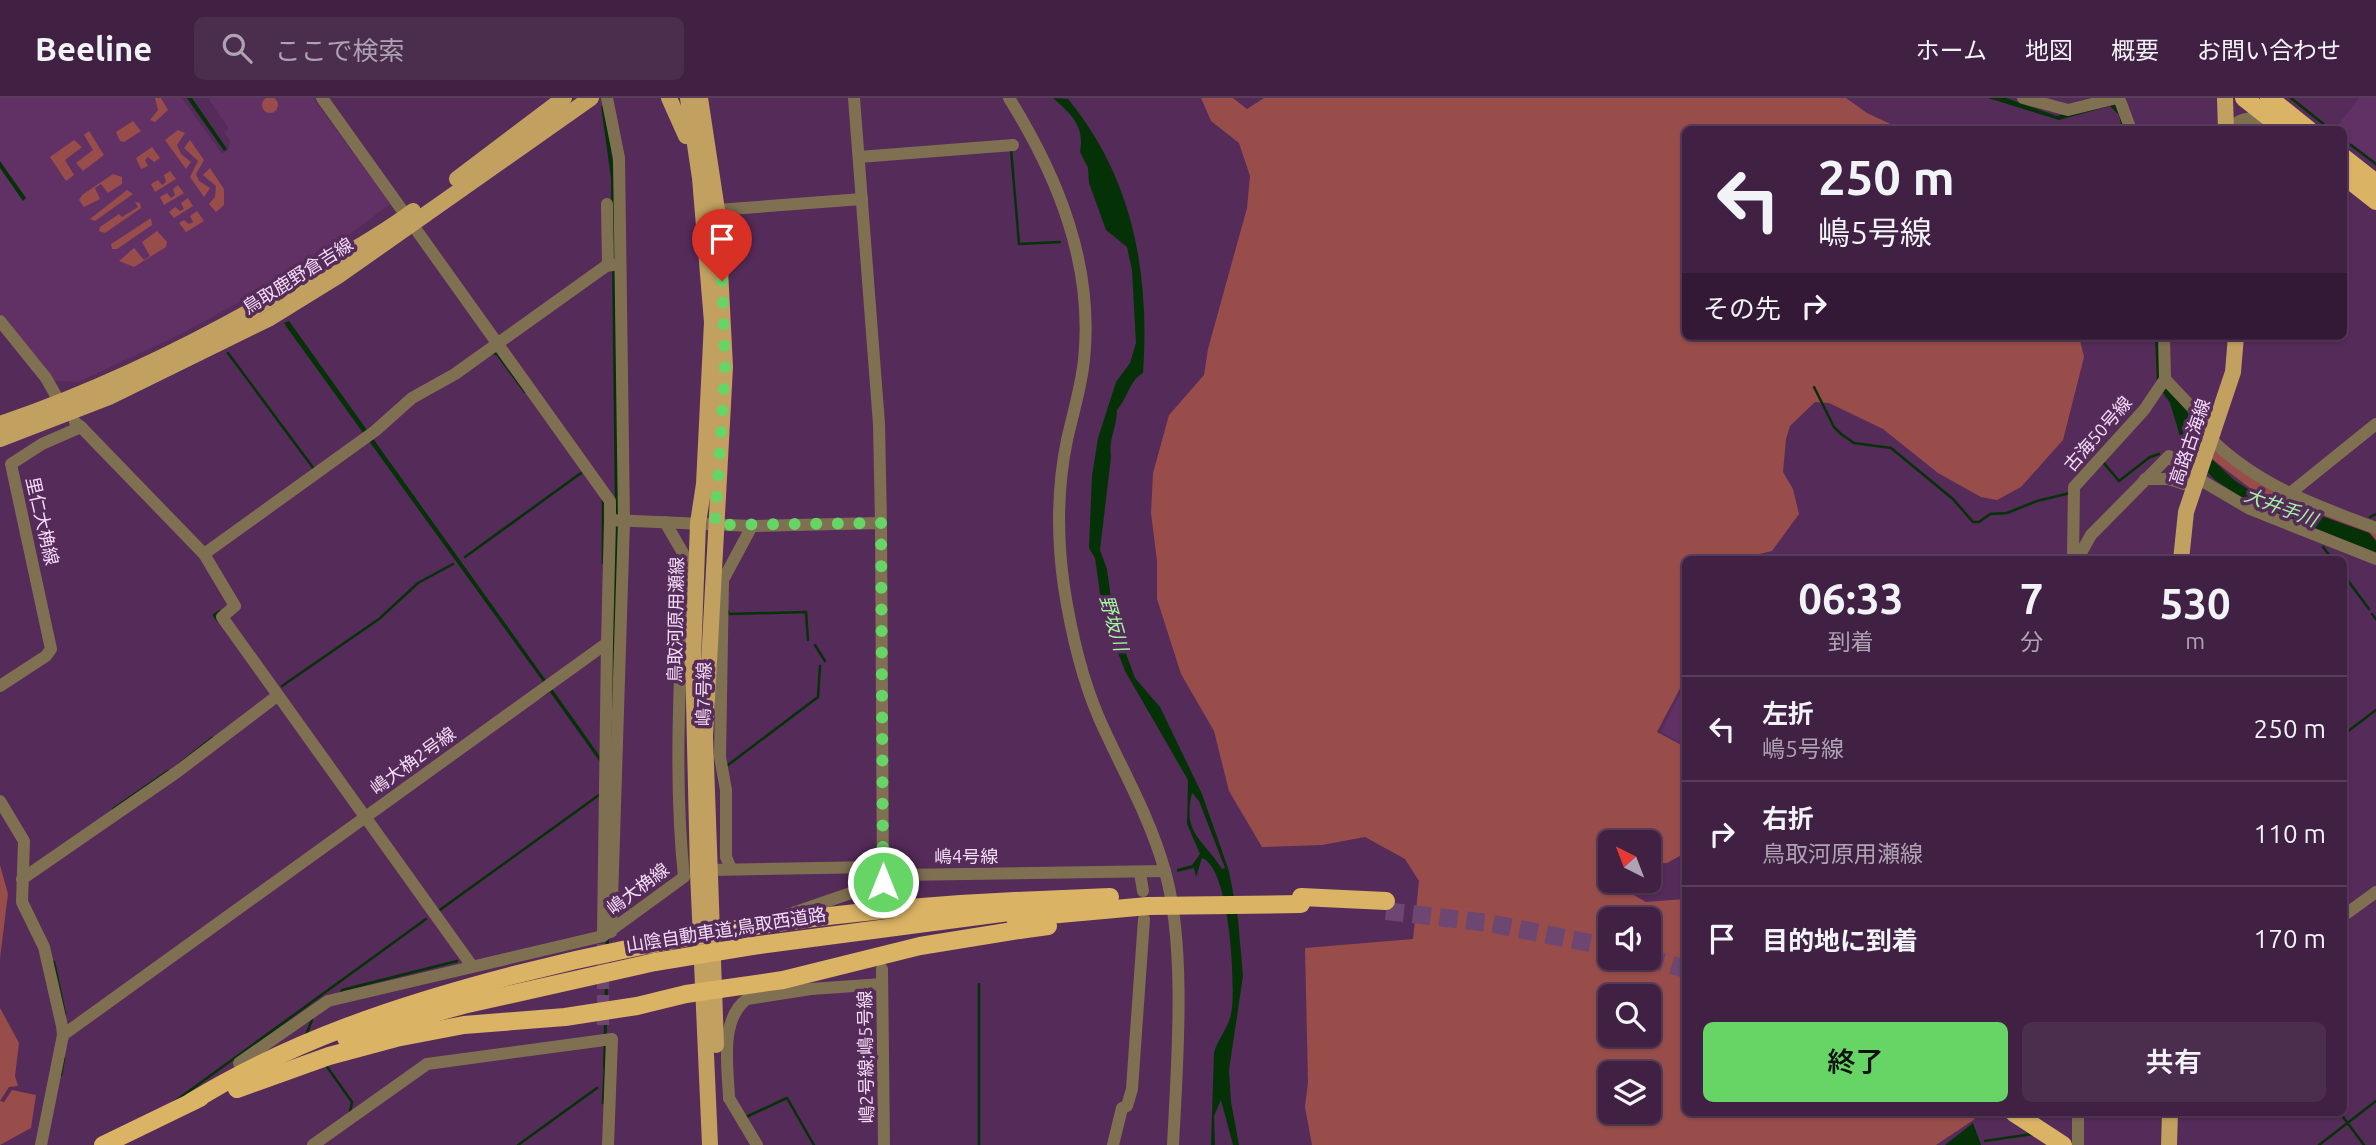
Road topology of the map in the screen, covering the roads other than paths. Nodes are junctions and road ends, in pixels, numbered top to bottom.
1 (322, 98) edge
2 (564, 98) edge
3 (591, 98) edge
4 (607, 98) edge
5 (669, 98) edge
6 (688, 98) edge
7 (854, 98) edge
8 (1009, 98) edge
9 (2023, 98) edge
10 (2118, 98) edge
11 (2225, 98) edge
12 (2244, 98) edge
13 (2269, 98) edge
14 (702, 103) edge
15 (2129, 126) edge
16 (2227, 126) edge
17 (2232, 126) edge
18 (2277, 126) edge
19 (2280, 126) edge
20 (2304, 126) edge
21 (1013, 145) dead end
22 (859, 157) junction
23 (2347, 160) edge
24 (700, 178) junction
25 (2347, 179) edge
26 (2376, 183) edge
27 (862, 199) junction
28 (2376, 201) edge
29 (607, 204) dead end
30 (717, 209) junction
31 (409, 220) junction
32 (614, 265) junction
33 (0, 321) edge
34 (2164, 340) edge
35 (2236, 340) edge
36 (496, 344) junction
37 (2165, 379) junction
38 (63, 408) junction
39 (0, 424) edge
40 (2376, 425) edge
41 (80, 427) junction
42 (0, 439) edge
43 (2212, 440) junction
44 (2199, 478) junction
45 (2145, 480) junction
46 (2289, 494) junction
47 (610, 520) junction
48 (624, 521) junction
49 (665, 522) junction
50 (881, 523) junction
51 (706, 524) junction
52 (752, 526) junction
53 (2376, 528) edge
54 (204, 554) junction
55 (2075, 556) edge
56 (2078, 556) edge
57 (2181, 556) edge
58 (2376, 559) edge
59 (607, 643) junction
60 (0, 686) edge
61 (277, 696) junction
62 (0, 801) edge
63 (365, 817) junction
64 (731, 869) junction
65 (1165, 870) junction
66 (698, 873) junction
67 (1140, 873) junction
68 (22, 879) junction
69 (883, 883) junction
70 (1143, 891) dead end
71 (2376, 892) edge
72 (1239, 901) junction
73 (1386, 906) tunnel mouth
74 (2347, 913) edge
75 (1016, 915) junction
76 (1144, 919) dead end
77 (707, 934) junction
78 (606, 937) junction
79 (752, 941) junction
80 (472, 966) junction
81 (882, 969) dead end
82 (882, 984) junction
83 (710, 990) junction
84 (603, 1025) tunnel mouth
85 (63, 1035) junction
86 (351, 1039) junction
87 (607, 1039) junction
88 (239, 1063) dead end
89 (718, 1096) junction
90 (2019, 1116) edge
91 (2032, 1116) edge
92 (2078, 1116) edge
93 (2170, 1116) edge
94 (41, 1145) edge
95 (103, 1145) edge
96 (117, 1145) edge
97 (313, 1145) edge
98 (608, 1145) edge
99 (710, 1145) edge
100 (716, 1145) edge
101 (757, 1145) edge
102 (884, 1145) edge
103 (1113, 1145) edge
104 (1173, 1145) edge
105 (2063, 1145) edge
106 (2077, 1145) edge
107 (2169, 1145) edge

1 - 31 street
2 - 31 main road, 鳥取鹿野倉吉線
3 - 31 main road, 鳥取鹿野倉吉線
4 - 32 street
5 - 24 main road
6 - 24 main road, 鳥取河原用瀬線
7 - 22 street
8 - 65 street
9 - 10 street
10 - 15 street
11 - 16 main road
12 - 19 highway
13 - 20 highway
14 - 30 main road, 鳥取河原用瀬線
17 - 18 street
21 - 22 street
22 - 27 street
23 - 26 highway
24 - 51 main road, 鳥取河原用瀬線
25 - 28 highway
27 - 30 street
27 - 50 street
29 - 32 street
30 - 51 main road, 鳥取河原用瀬線
31 - 36 street
31 - 38 main road, 鳥取鹿野倉吉線
32 - 36 street
32 - 48 street
33 - 38 street
34 - 37 street
35 - 43 main road, 高路古海線
36 - 47 street
36 - 54 street
37 - 43 street
37 - 55 street, 古海50号線
38 - 39 main road, 鳥取鹿野倉吉線
38 - 41 street
38 - 42 main road, 鳥取鹿野倉吉線
40 - 46 street
41 - 54 street
41 - 60 street, 里仁大桷線
43 - 44 main road, 高路古海線
43 - 46 street
44 - 45 street
44 - 45 street
44 - 57 main road, 高路古海線
44 - 58 street
45 - 56 street
46 - 53 street
47 - 48 street
47 - 59 street
48 - 49 street
48 - 78 street
49 - 51 street
49 - 66 street, 嶋大桷線
50 - 52 street
50 - 69 street
51 - 52 street
51 - 66 main road, 鳥取河原用瀬線
52 - 64 street, 嶋7号線
54 - 61 street
59 - 63 street, 嶋大桷2号線
59 - 78 street
61 - 63 street
61 - 68 street
62 - 68 street
63 - 80 street
63 - 85 street, 嶋大桷2号線
64 - 66 street, 嶋4号線
64 - 69 street, 嶋4号線
65 - 67 street, 嶋4号線
65 - 104 street
66 - 77 main road, 鳥取河原用瀬線
66 - 78 street, 嶋大桷線
67 - 69 street, 嶋4号線
67 - 70 street
68 - 85 street
69 - 79 street
71 - 74 street
72 - 73 highway, bridge
72 - 75 highway, bridge
72 - 75 highway, bridge
75 - 79 highway, 山陰自動車道;鳥取西道路
75 - 83 highway
76 - 103 street
77 - 79 highway
77 - 83 main road, 鳥取河原用瀬線
77 - 86 highway
78 - 80 street, 嶋大桷線
79 - 86 highway, 山陰自動車道;鳥取西道路, bridge
80 - 88 street, 嶋大桷線
81 - 82 street, 嶋2号線;嶋5号線
82 - 89 street
82 - 102 street, 嶋2号線;嶋5号線
83 - 86 highway
83 - 89 main road, 鳥取河原用瀬線
84 - 87 street
85 - 94 street
86 - 95 highway
86 - 96 highway
87 - 97 street
87 - 98 street
89 - 99 main road, 鳥取河原用瀬線
89 - 100 main road, 鳥取河原用瀬線
89 - 101 street
90 - 105 highway
91 - 106 highway
92 - 106 street
93 - 107 main road

